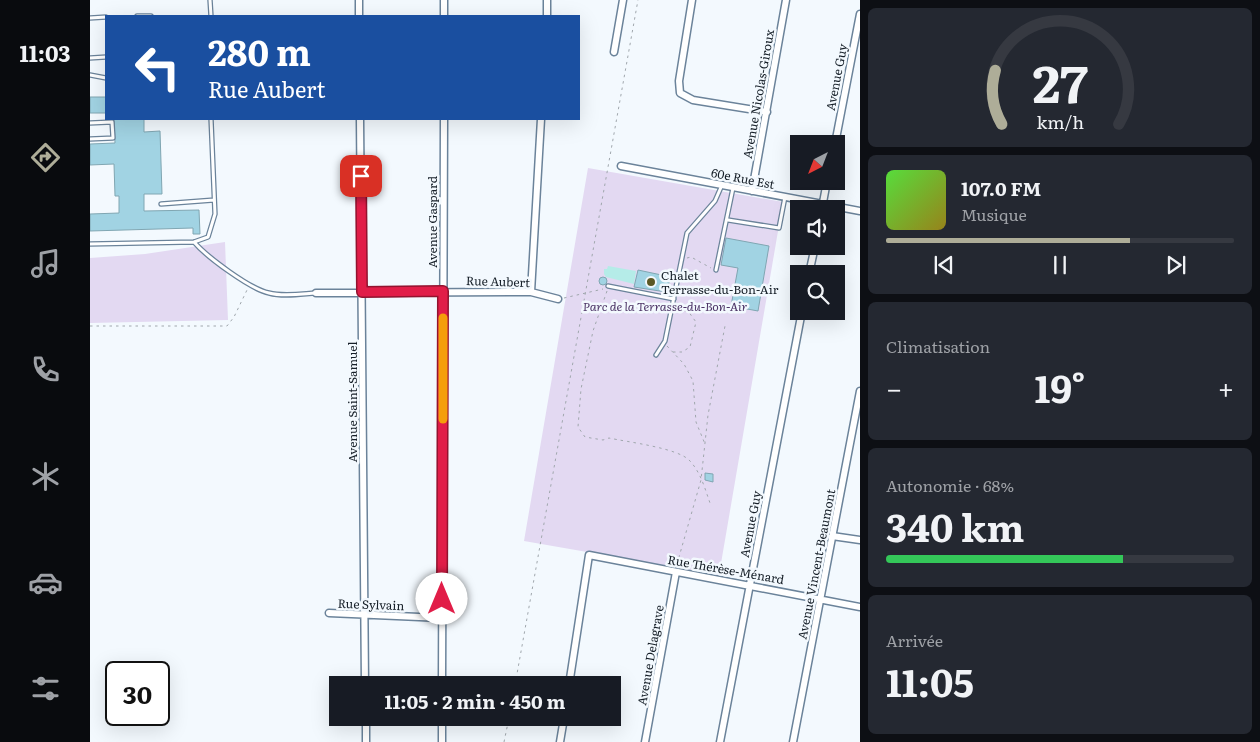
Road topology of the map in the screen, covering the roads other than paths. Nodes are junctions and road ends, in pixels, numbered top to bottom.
1 (210, 0) edge
2 (359, 0) edge
3 (444, 0) edge
4 (548, 0) edge
5 (623, 0) edge
6 (692, 0) edge
7 (786, 0) edge
8 (860, 14) edge
9 (210, 15) edge
10 (359, 15) edge
11 (444, 15) edge
12 (546, 15) edge
13 (105, 17) edge
14 (90, 18) edge
15 (614, 52) dead end
16 (105, 57) edge
17 (91, 59) edge
18 (91, 75) edge
19 (105, 78) edge
20 (766, 112) junction
21 (211, 120) edge
22 (360, 120) edge
23 (444, 120) edge
24 (541, 120) edge
25 (90, 123) edge
26 (837, 135) edge
27 (90, 139) edge
28 (621, 166) dead end
29 (723, 185) junction
30 (733, 188) junction
31 (752, 191) junction
32 (785, 198) junction
33 (214, 200) junction
34 (793, 200) edge
35 (161, 204) dead end
36 (845, 209) edge
37 (860, 211) edge
38 (728, 220) junction
39 (194, 242) junction
40 (90, 244) edge
41 (716, 270) road end
42 (608, 286) road end
43 (443, 291) junction
44 (362, 292) junction
45 (531, 292) junction
46 (316, 293) joint
47 (558, 299) road end
48 (674, 299) junction
49 (800, 320) edge
50 (656, 355) dead end
51 (860, 391) edge
52 (832, 536) junction
53 (860, 540) edge
54 (676, 572) junction
55 (750, 584) junction
56 (821, 598) junction
57 (860, 607) edge
58 (329, 613) dead end
59 (364, 615) junction
60 (442, 618) junction
61 (365, 676) edge
62 (442, 676) edge
63 (570, 676) edge
64 (366, 726) edge
65 (442, 726) edge
66 (563, 726) edge
67 (366, 742) edge
68 (442, 742) edge
69 (560, 742) edge
70 (645, 742) edge
71 (720, 742) edge
72 (793, 742) edge

1 - 9 lane
2 - 10 street
3 - 11 street
4 - 12 street
5 - 15 street
6 - 20 street
7 - 20 street, Avenue Nicolas-Giroux
8 - 26 street, Avenue Guy
13 - 14 lane
16 - 17 lane
18 - 19 lane
20 - 31 street, Avenue Nicolas-Giroux
21 - 33 lane
22 - 44 street, Avenue Saint-Samuel
23 - 43 street, Avenue Gaspard
24 - 45 street
25 - 27 lane
28 - 29 street, 60e Rue Est
29 - 30 street, 60e Rue Est
29 - 48 lane
30 - 31 street, 60e Rue Est
30 - 38 lane
31 - 32 street, 60e Rue Est
32 - 34 street, 60e Rue Est
32 - 38 lane
33 - 35 lane
33 - 39 lane
36 - 37 street, 60e Rue Est
38 - 41 lane
39 - 40 lane
39 - 46 lane
42 - 48 lane
43 - 44 street, Rue Aubert
43 - 45 street, Rue Aubert
43 - 60 street, Avenue Gaspard
44 - 46 street, Rue Aubert
44 - 59 street, Avenue Saint-Samuel
45 - 47 street, Rue Aubert
48 - 50 lane
49 - 55 street, Avenue Guy
51 - 52 street, Avenue Vincent-Beaumont
52 - 53 street
52 - 56 street, Avenue Vincent-Beaumont
54 - 55 street, Rue Thérèse-Ménard
54 - 63 street, Rue Thérèse-Ménard
54 - 70 street, Avenue Delagrave
55 - 56 street, Rue Thérèse-Ménard
55 - 71 street, Avenue Guy
56 - 57 street, Rue Thérèse-Ménard
56 - 72 street, Avenue Vincent-Beaumont
58 - 59 street, Rue Sylvain
59 - 60 street, Rue Sylvain
59 - 61 street, Avenue Saint-Samuel
60 - 62 street, Avenue Gaspard
64 - 67 street
65 - 68 street
66 - 69 street

